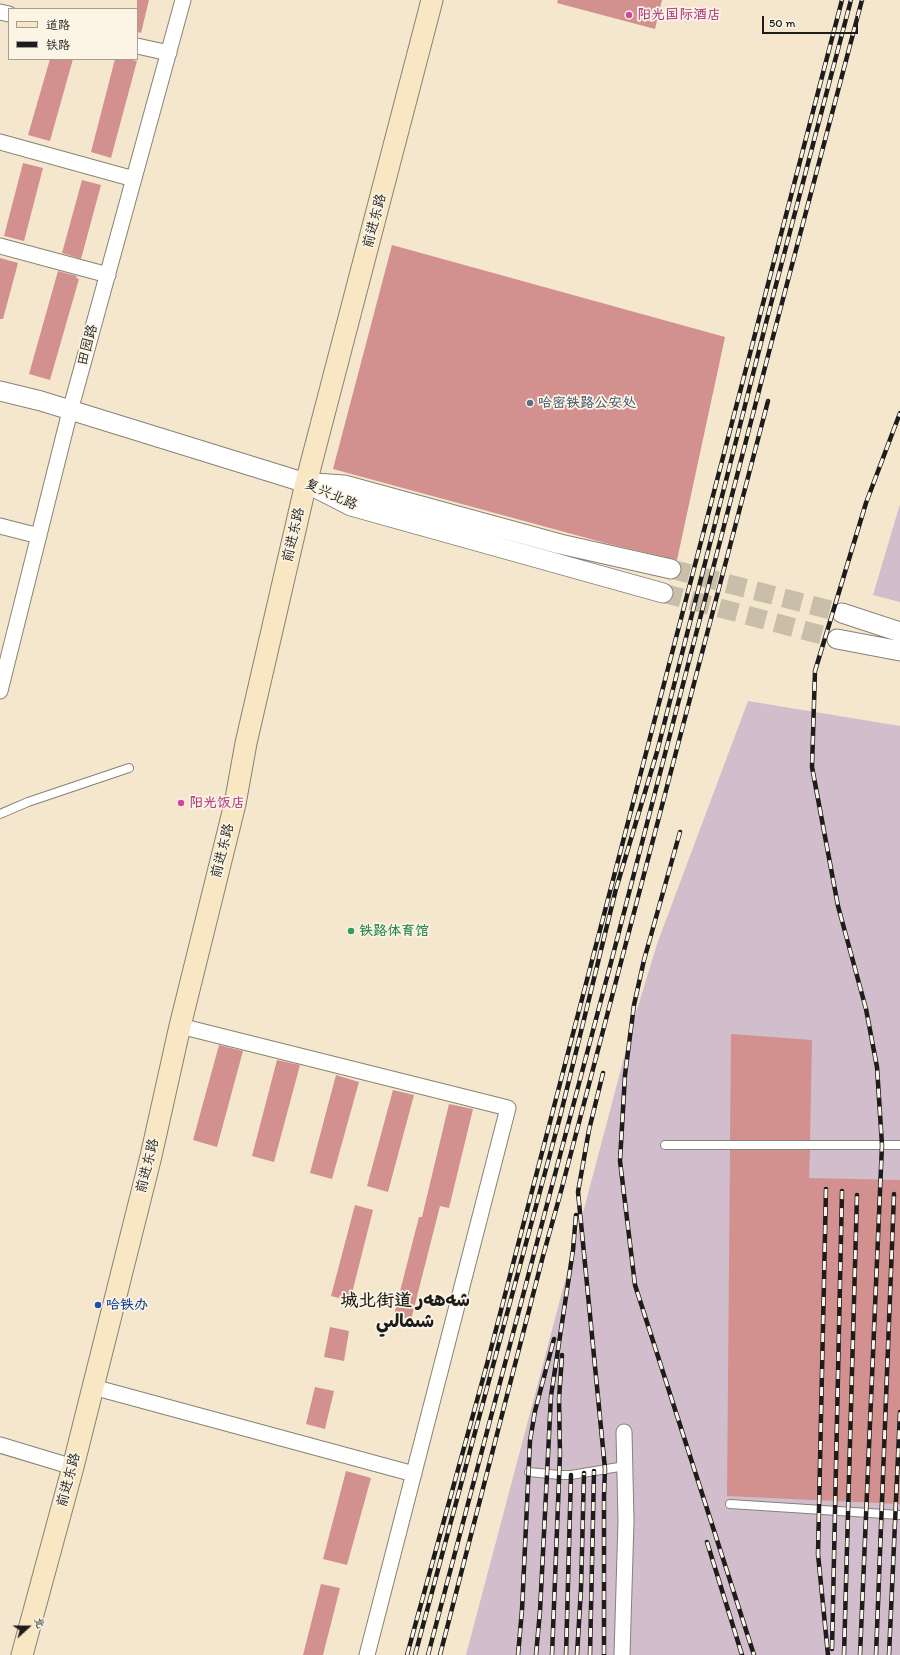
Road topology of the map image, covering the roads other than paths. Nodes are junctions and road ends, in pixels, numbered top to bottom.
1 (183, 0) edge
2 (432, 0) edge
3 (138, 46) edge
4 (168, 54) junction
5 (0, 142) edge
6 (134, 179) junction
7 (0, 246) edge
8 (108, 275) junction
9 (0, 391) edge
10 (70, 411) junction
11 (306, 483) junction
12 (0, 526) edge
13 (39, 536) junction
14 (671, 570) tunnel mouth
15 (663, 592) tunnel mouth
16 (842, 613) tunnel mouth
17 (900, 632) edge
18 (837, 640) tunnel mouth
19 (900, 651) edge
20 (0, 691) edge
21 (130, 768) dead end
22 (0, 814) edge
23 (180, 1026) junction
24 (665, 1144) dead end
25 (900, 1145) edge
26 (93, 1387) junction
27 (624, 1432) dead end
28 (0, 1445) edge
29 (625, 1466) junction
30 (73, 1467) junction
31 (528, 1472) dead end
32 (414, 1474) junction
33 (730, 1504) dead end
34 (900, 1514) edge
35 (22, 1655) edge
36 (366, 1655) edge
37 (622, 1655) edge

1 - 4 street, 田园路
2 - 11 main road, 前进东路
3 - 4 street
4 - 6 street, 田园路
5 - 6 street
6 - 8 street, 田园路
7 - 8 street
8 - 10 street, 田园路
9 - 10 street, 复兴北路
10 - 11 street, 复兴北路
10 - 13 street, 田园路
11 - 14 street
11 - 15 street, 复兴北路
11 - 23 main road, 前进东路
12 - 13 street
13 - 20 street, 田园路
16 - 17 street
18 - 19 street
21 - 22 lane
23 - 26 main road, 前进东路
23 - 32 street
24 - 25 lane
26 - 30 main road, 前进东路
26 - 32 street
27 - 29 street
28 - 30 street
29 - 31 lane
29 - 37 street
30 - 35 main road, 前进东路
32 - 36 street
33 - 34 lane

